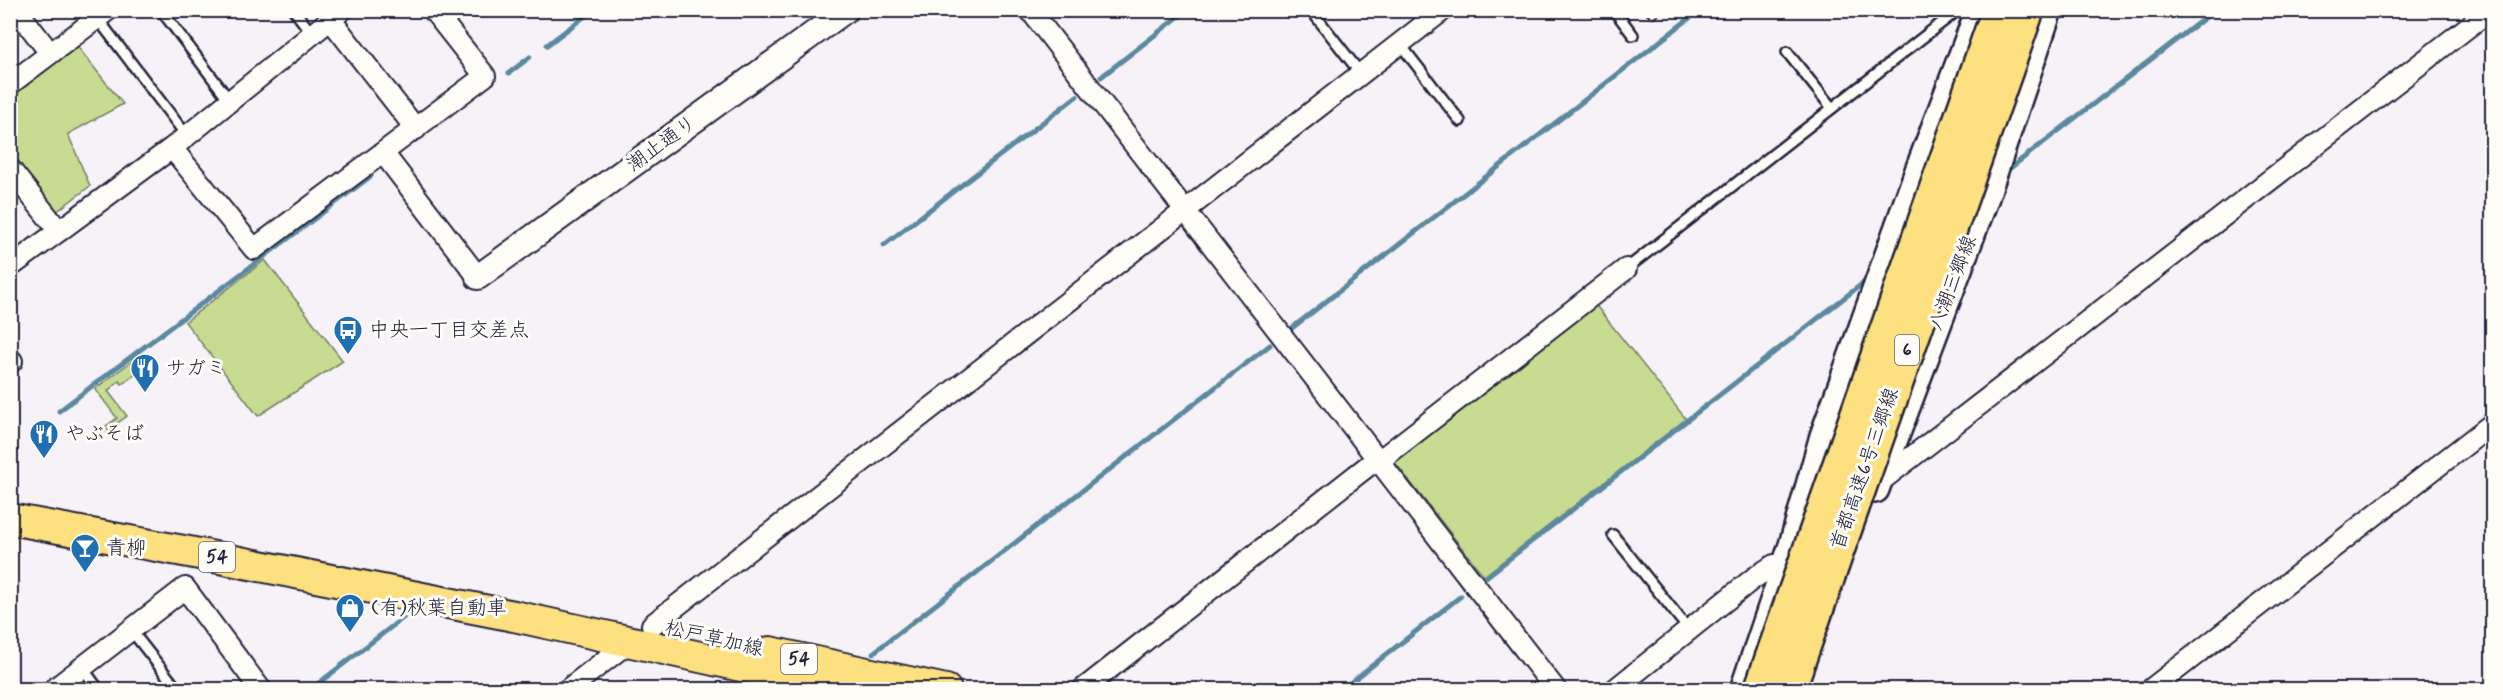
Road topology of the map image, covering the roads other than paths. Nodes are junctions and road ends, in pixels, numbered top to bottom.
1 (17, 10) edge
2 (161, 10) edge
3 (294, 10) edge
4 (433, 10) edge
5 (846, 10) edge
6 (1030, 10) edge
7 (1311, 10) edge
8 (1614, 10) edge
9 (1958, 10) edge
10 (1980, 10) edge
11 (1999, 10) edge
12 (2027, 10) edge
13 (2048, 10) edge
14 (2490, 10) edge
15 (1433, 14) edge
16 (103, 15) edge
17 (337, 15) edge
18 (312, 34) junction
19 (1633, 35) dead end
20 (1400, 44) junction
21 (1787, 52) dead end
22 (50, 53) junction
23 (1360, 74) junction
24 (10, 84) edge
25 (230, 101) junction
26 (1832, 108) junction
27 (1460, 122) dead end
28 (416, 129) junction
29 (179, 141) junction
30 (384, 154) junction
31 (10, 169) edge
32 (1184, 210) junction
33 (59, 231) junction
34 (10, 267) edge
35 (1626, 269) joint
36 (478, 277) joint
37 (2493, 424) edge
38 (1379, 459) junction
39 (1878, 483) junction
40 (20, 520) edge
41 (1613, 535) dead end
42 (1789, 555) junction
43 (1848, 566) junction
44 (131, 630) junction
45 (1689, 630) junction
46 (641, 634) junction
47 (1818, 652) junction
48 (82, 667) junction
49 (54, 690) edge
50 (99, 690) edge
51 (178, 690) edge
52 (261, 690) edge
53 (567, 690) edge
54 (831, 690) edge
55 (946, 690) edge
56 (1082, 690) edge
57 (1556, 690) edge
58 (1614, 690) edge
59 (1744, 690) edge
60 (1761, 690) edge
61 (1775, 690) edge
62 (1788, 690) edge
63 (1805, 690) edge
64 (2150, 690) edge

1 - 22 street
2 - 25 lane
3 - 18 lane
4 - 28 street
5 - 36 street, 潮止通り
6 - 32 street
7 - 23 lane
8 - 19 lane
9 - 26 lane
10 - 42 main road
11 - 60 highway, 首都高速6号三郷線 / 6, bridge
12 - 62 highway, 首都高速6号三郷線 / 6, bridge
13 - 39 main road, 八潮三郷線
14 - 39 street
15 - 20 street
16 - 22 street
16 - 29 lane
17 - 18 street
17 - 28 street
18 - 25 street
20 - 23 street
20 - 27 lane
21 - 26 lane
22 - 24 street
23 - 32 street
25 - 29 street
26 - 35 lane
28 - 30 street
29 - 30 street
29 - 33 street
30 - 36 street
31 - 33 street
32 - 38 street
32 - 46 street
33 - 34 street
35 - 38 street
37 - 64 street
38 - 56 street
38 - 57 street
39 - 43 main road, 八潮三郷線
40 - 46 main road, 松戸草加線 / 54
41 - 45 lane
42 - 43 street
42 - 45 street
42 - 59 main road
43 - 47 main road, 八潮三郷線
44 - 48 street
44 - 51 lane
44 - 52 street
45 - 58 street
46 - 53 street
46 - 54 main road, 松戸草加線 / 54
46 - 55 main road, 松戸草加線 / 54
47 - 61 main road
47 - 63 main road, 八潮三郷線
48 - 49 street
48 - 50 lane

